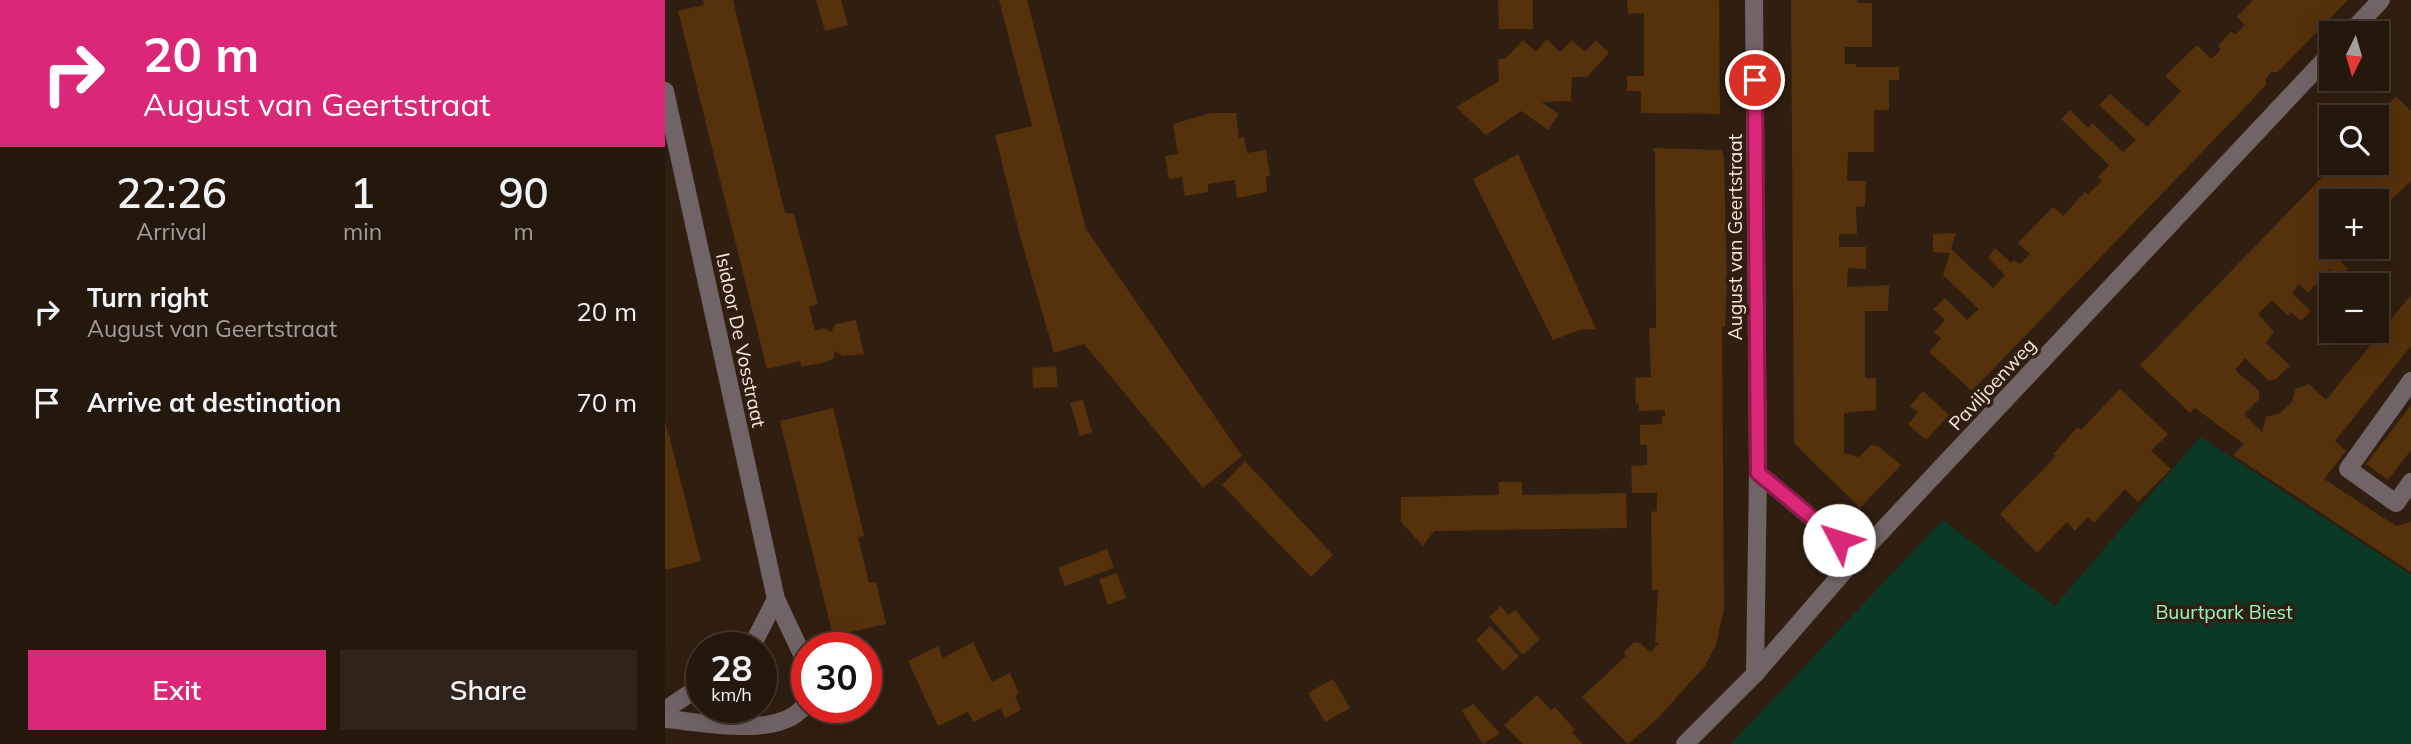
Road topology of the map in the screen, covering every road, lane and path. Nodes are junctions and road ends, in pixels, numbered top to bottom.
1 (1754, 0) edge
2 (2381, 0) edge
3 (2361, 21) edge
4 (2319, 66) edge
5 (665, 91) edge
6 (2411, 381) edge
7 (1758, 473) junction
8 (2411, 482) edge
9 (1859, 557) junction
10 (776, 599) junction
11 (759, 632) edge
12 (792, 632) edge
13 (1755, 674) junction
14 (686, 696) edge
15 (665, 710) edge
16 (791, 718) edge
17 (665, 719) edge
18 (1685, 744) edge

1 - 7 street, August van Geertstraat
2 - 3 street
4 - 9 street, Paviljoenweg
5 - 10 street, Isidoor De Vosstraat
6 - 8 street
7 - 9 street
7 - 13 street, August van Geertstraat
9 - 13 street, Paviljoenweg
10 - 11 street
10 - 12 street, Isidoor De Vosstraat
13 - 18 street, Paviljoenweg
14 - 15 street
16 - 17 street

